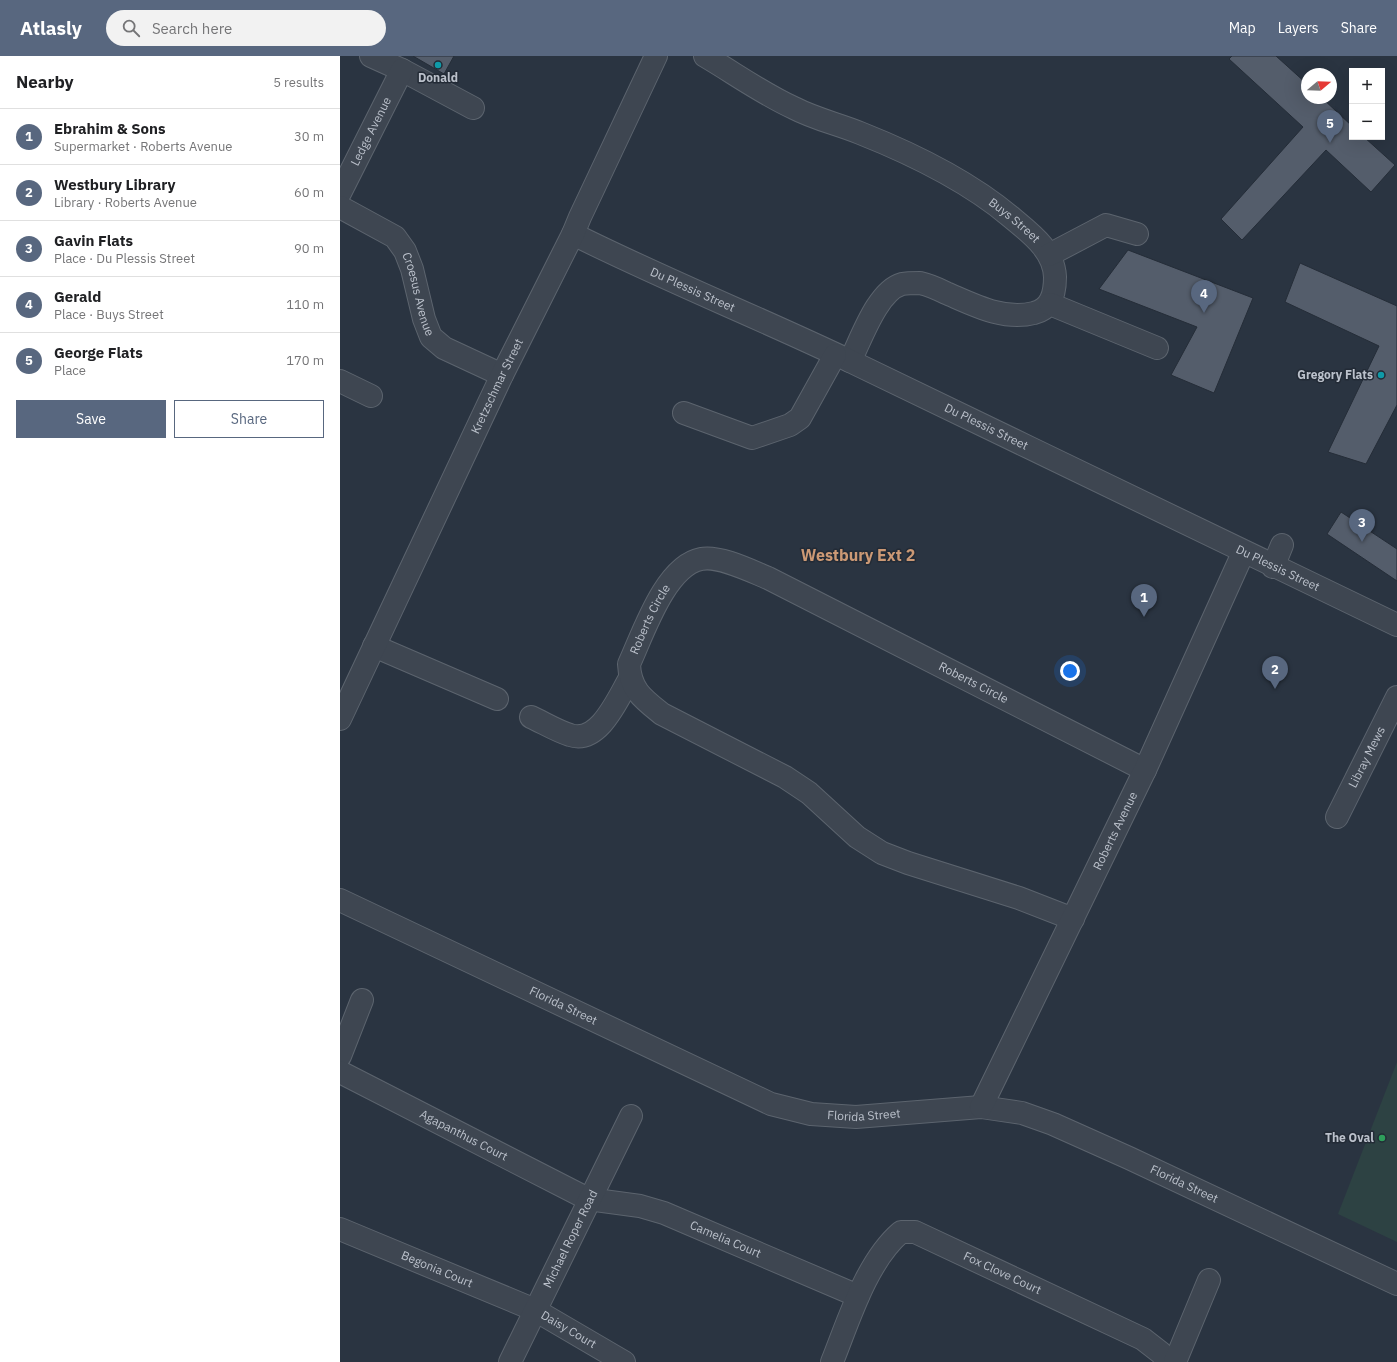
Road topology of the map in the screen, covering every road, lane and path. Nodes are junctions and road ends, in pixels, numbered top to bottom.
1 (371, 56) edge
2 (656, 56) edge
3 (705, 56) edge
4 (402, 70) junction
5 (473, 108) dead end
6 (340, 193) edge
7 (340, 207) edge
8 (574, 234) junction
9 (1137, 234) dead end
10 (1049, 255) junction
11 (1050, 304) junction
12 (1156, 348) dead end
13 (843, 358) junction
14 (502, 375) junction
15 (340, 381) edge
16 (371, 396) dead end
17 (684, 413) dead end
18 (1282, 545) dead end
19 (1244, 553) junction
20 (1273, 567) junction
21 (1397, 625) edge
22 (374, 646) junction
23 (630, 678) junction
24 (1397, 697) edge
25 (497, 699) dead end
26 (531, 717) dead end
27 (340, 718) edge
28 (1145, 770) junction
29 (1338, 817) dead end
30 (340, 900) edge
31 (1072, 919) junction
32 (362, 1000) dead end
33 (340, 1056) edge
34 (340, 1072) edge
35 (982, 1107) junction
36 (631, 1116) dead end
37 (588, 1199) junction
38 (340, 1229) edge
39 (1209, 1280) dead end
40 (1397, 1284) edge
41 (858, 1296) junction
42 (535, 1310) junction
43 (616, 1360) edge
44 (510, 1362) edge
45 (832, 1362) edge
46 (1168, 1362) edge
47 (1175, 1362) edge

1 - 4 street
2 - 8 street, Kretzschmar Street
3 - 10 street, Buys Street
4 - 5 street
4 - 6 street, Ledge Avenue
7 - 14 street, Croesus Avenue
8 - 13 street, Du Plessis Street
8 - 14 street, Kretzschmar Street
9 - 10 street
10 - 11 street, Buys Street
11 - 12 street
11 - 13 street
13 - 17 street
13 - 19 street, Du Plessis Street
14 - 22 street, Kretzschmar Street
15 - 16 street
18 - 20 street
19 - 20 street, Du Plessis Street
19 - 28 street, Roberts Avenue
20 - 21 street, Du Plessis Street
22 - 25 street
22 - 27 street, Kretzschmar Street
23 - 26 street
23 - 28 street, Roberts Circle
23 - 31 street
24 - 29 street, Libray Mews
28 - 31 street, Roberts Avenue
30 - 35 street, Florida Street
31 - 35 street, Roberts Avenue
32 - 33 street
34 - 37 street, Agapanthus Court
35 - 40 street, Florida Street
36 - 37 street, Michael Roper Road
37 - 41 street, Camelia Court
37 - 42 street, Michael Roper Road
38 - 42 street, Begonia Court
39 - 47 street
41 - 45 street, Fox Clove Court
41 - 46 street, Fox Clove Court
42 - 43 street, Daisy Court
42 - 44 street, Michael Roper Road

